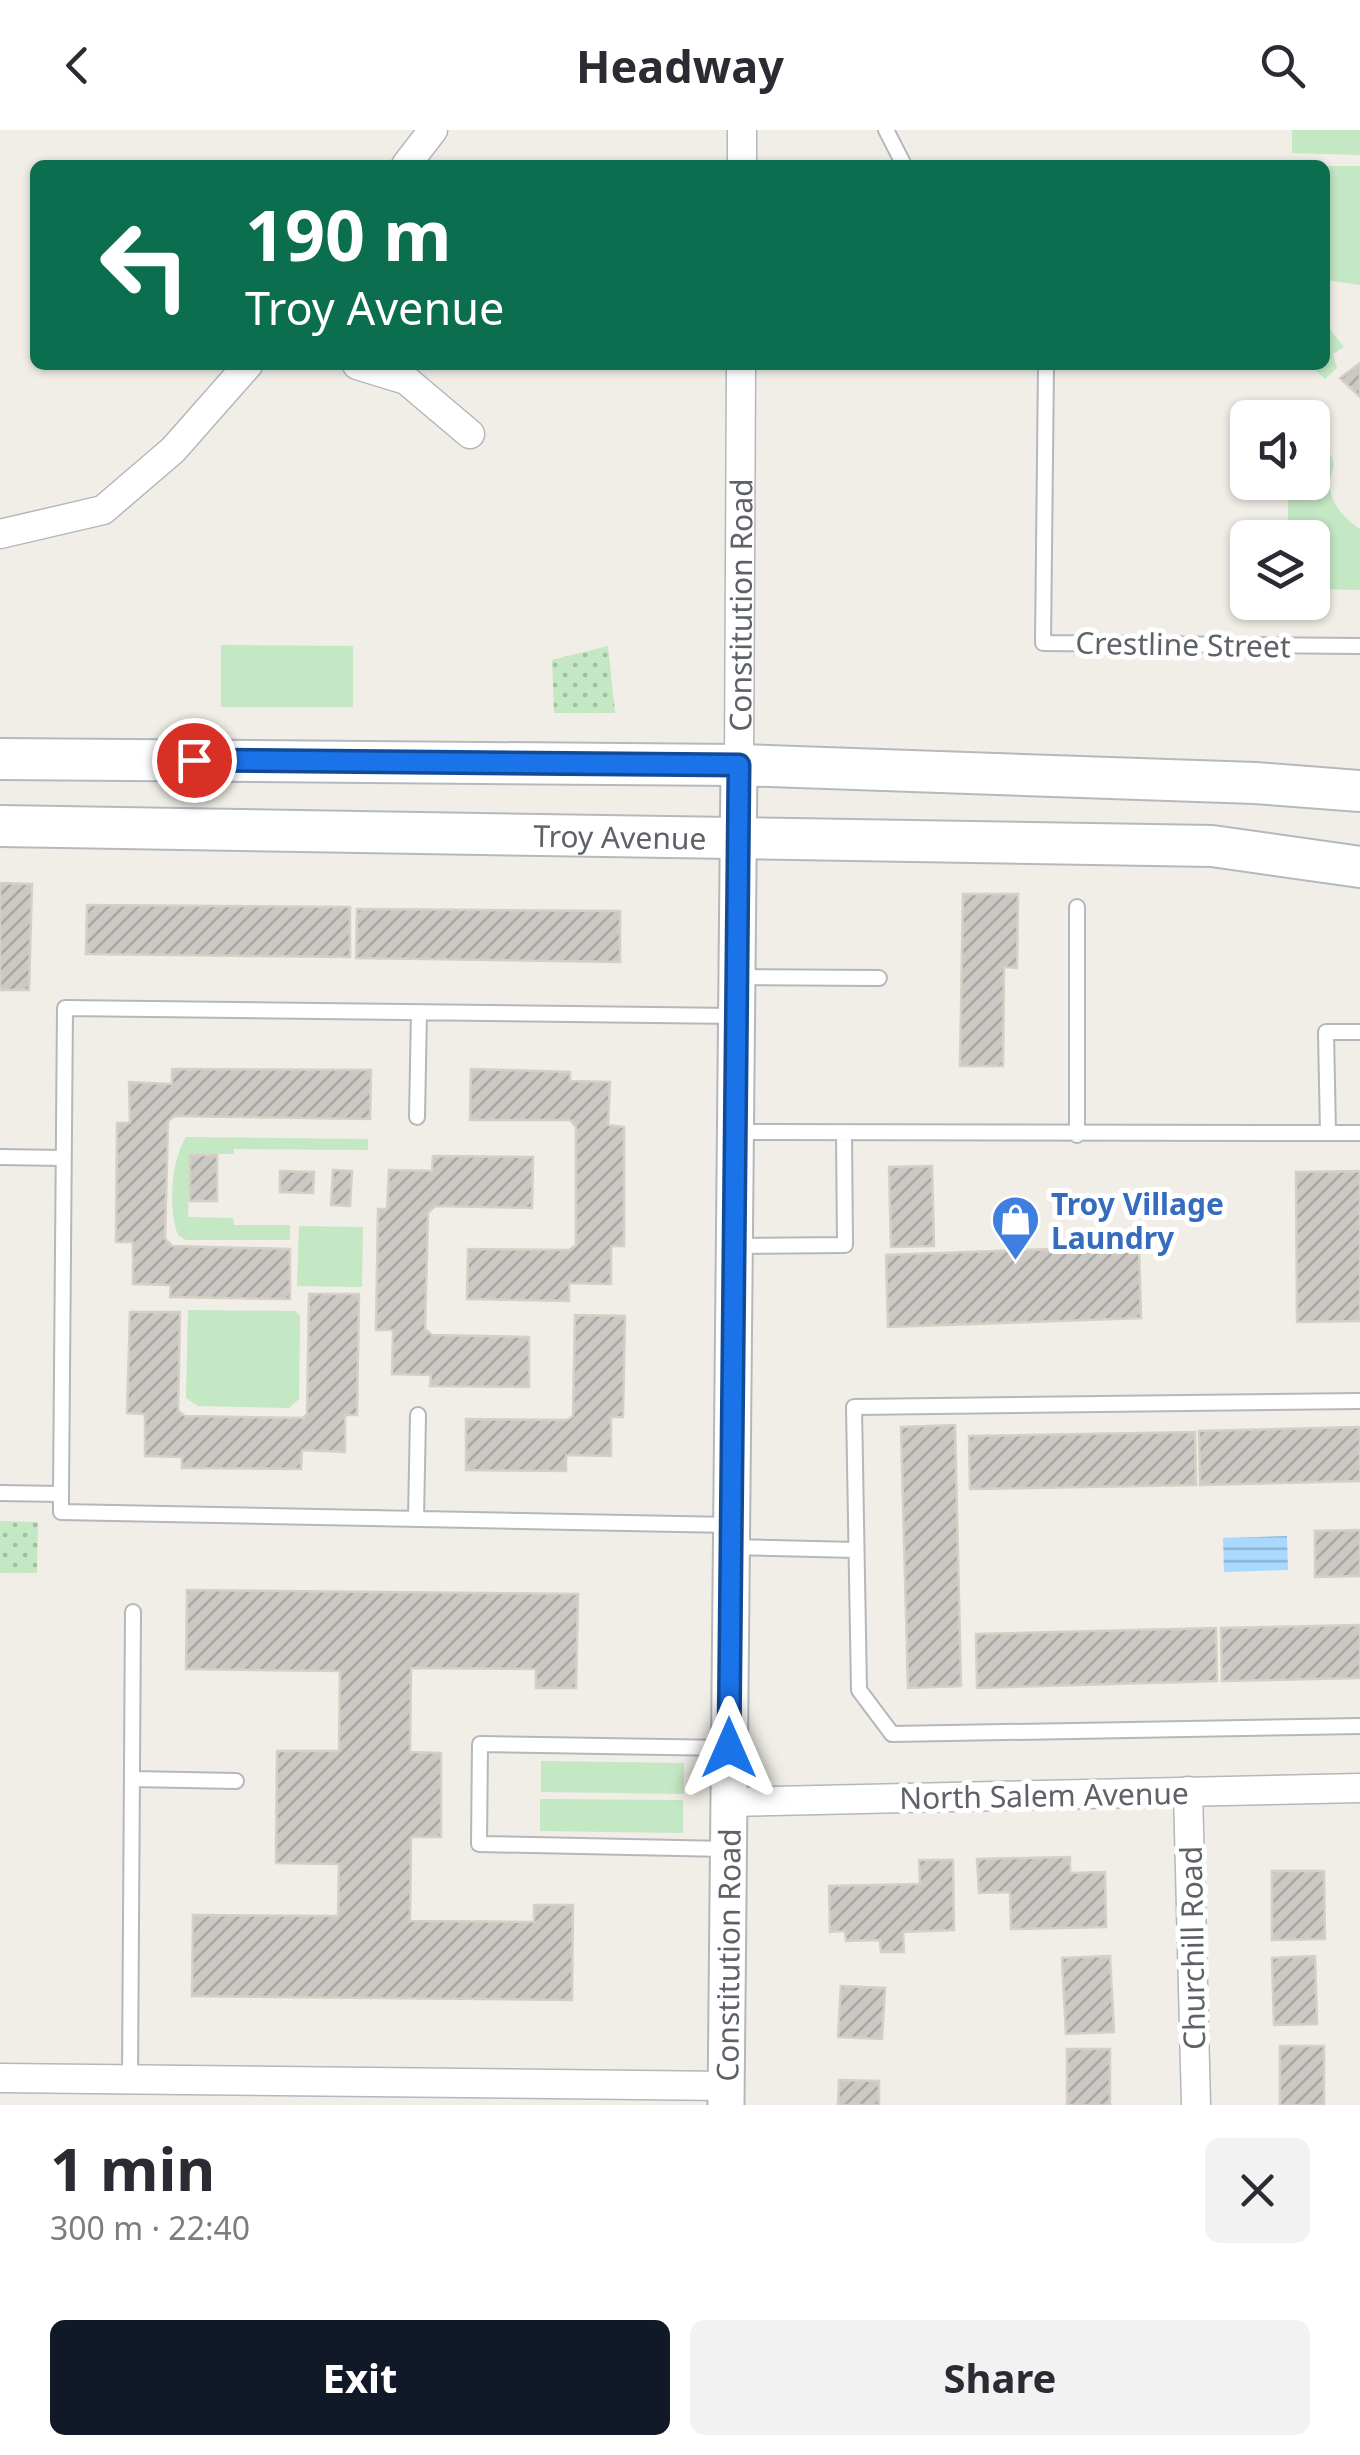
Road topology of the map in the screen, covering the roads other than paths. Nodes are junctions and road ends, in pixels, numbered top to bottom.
1 (433, 130) edge
2 (742, 130) edge
3 (886, 130) edge
4 (410, 160) edge
5 (742, 160) edge
6 (901, 160) edge
7 (244, 370) edge
8 (373, 370) edge
9 (741, 370) edge
10 (1046, 370) edge
11 (470, 434) dead end
12 (0, 534) edge
13 (1360, 646) edge
14 (0, 759) edge
15 (739, 765) junction
16 (1360, 791) edge
17 (0, 826) edge
18 (738, 836) junction
19 (1360, 868) edge
20 (1077, 906) dead end
21 (737, 977) junction
22 (879, 978) dead end
23 (419, 1012) junction
24 (737, 1016) junction
25 (1360, 1032) edge
26 (417, 1117) dead end
27 (736, 1132) junction
28 (844, 1133) junction
29 (1328, 1133) junction
30 (1360, 1133) edge
31 (1077, 1135) junction
32 (0, 1157) edge
33 (63, 1158) junction
34 (736, 1246) junction
35 (1360, 1401) edge
36 (418, 1415) dead end
37 (0, 1494) edge
38 (61, 1494) junction
39 (416, 1519) junction
40 (731, 1536) junction
41 (856, 1550) junction
42 (133, 1612) dead end
43 (1360, 1726) edge
44 (729, 1748) junction
45 (133, 1779) junction
46 (236, 1781) dead end
47 (1360, 1788) edge
48 (1188, 1791) junction
49 (728, 1802) junction
50 (727, 1849) junction
51 (0, 2078) edge
52 (130, 2079) junction
53 (726, 2096) edge
54 (1196, 2105) edge

1 - 4 street
2 - 5 street
3 - 6 lane
7 - 12 street
8 - 11 street
9 - 15 street, Constitution Road
10 - 13 lane, Crestline Street
14 - 15 main road
15 - 16 main road
15 - 18 street, Constitution Road
17 - 18 main road, Troy Avenue
18 - 19 main road, Troy Avenue
18 - 21 street, Constitution Road
20 - 31 lane
21 - 22 lane
21 - 24 street, Constitution Road
23 - 24 lane
23 - 26 lane
23 - 33 lane
24 - 27 street, Constitution Road
25 - 29 lane
27 - 28 lane
27 - 34 street, Constitution Road
28 - 31 lane
28 - 34 lane
29 - 30 lane
29 - 31 lane
32 - 33 lane
33 - 38 lane
34 - 40 street, Constitution Road
35 - 41 lane
36 - 39 lane
37 - 38 lane
38 - 39 lane
39 - 40 lane
40 - 41 lane
40 - 44 street, Constitution Road
41 - 43 lane
42 - 45 lane
44 - 49 street, Constitution Road
44 - 50 lane
45 - 46 lane
45 - 52 lane
47 - 48 street, North Salem Avenue
48 - 49 street, North Salem Avenue
48 - 54 street, Churchill Road
49 - 50 street, Constitution Road
50 - 53 street, Constitution Road
51 - 52 street
52 - 53 street

